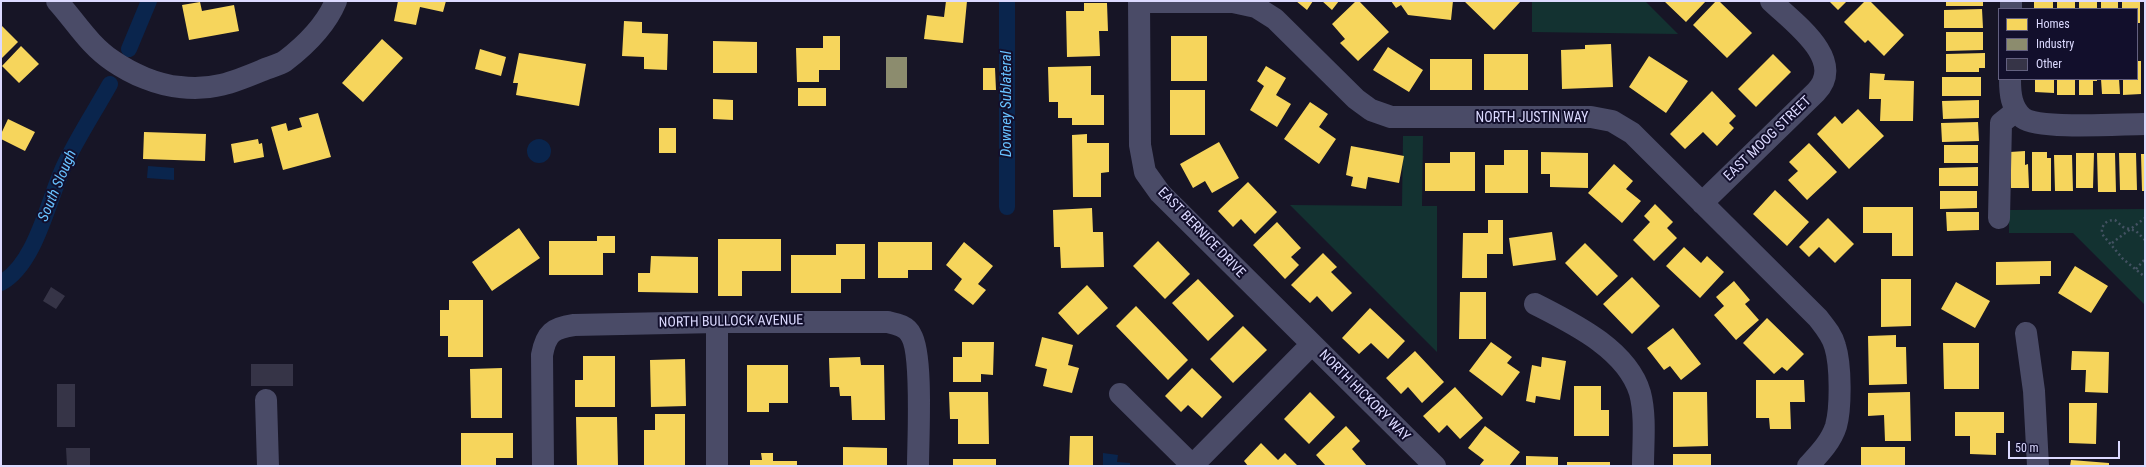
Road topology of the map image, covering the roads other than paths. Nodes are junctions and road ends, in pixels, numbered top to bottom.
1 (57, 1) edge
2 (336, 1) edge
3 (1771, 1) edge
4 (1139, 2) edge
5 (2010, 80) edge
6 (2016, 111) junction
7 (2145, 124) edge
8 (1702, 203) junction
9 (1999, 218) dead end
10 (1535, 304) dead end
11 (717, 322) junction
12 (2026, 333) dead end
13 (1312, 344) junction
14 (1120, 394) dead end
15 (266, 400) dead end
16 (268, 466) edge
17 (543, 466) edge
18 (717, 466) edge
19 (918, 466) edge
20 (1192, 466) edge
21 (1435, 466) edge
22 (1643, 466) edge
23 (1808, 466) edge
24 (2038, 466) edge

1 - 2 street
3 - 8 street, EAST MOOG STREET
4 - 8 street, NORTH JUSTIN WAY
4 - 13 street, EAST BERNICE DRIVE
5 - 6 street
6 - 7 street
6 - 9 street
8 - 23 street, NORTH JUSTIN WAY
10 - 22 street
11 - 17 street, NORTH BULLOCK AVENUE
11 - 18 street
11 - 19 street, NORTH BULLOCK AVENUE
12 - 24 street
13 - 20 street, NORTH HICKORY WAY
13 - 21 street, NORTH HICKORY WAY
14 - 20 street
15 - 16 street

